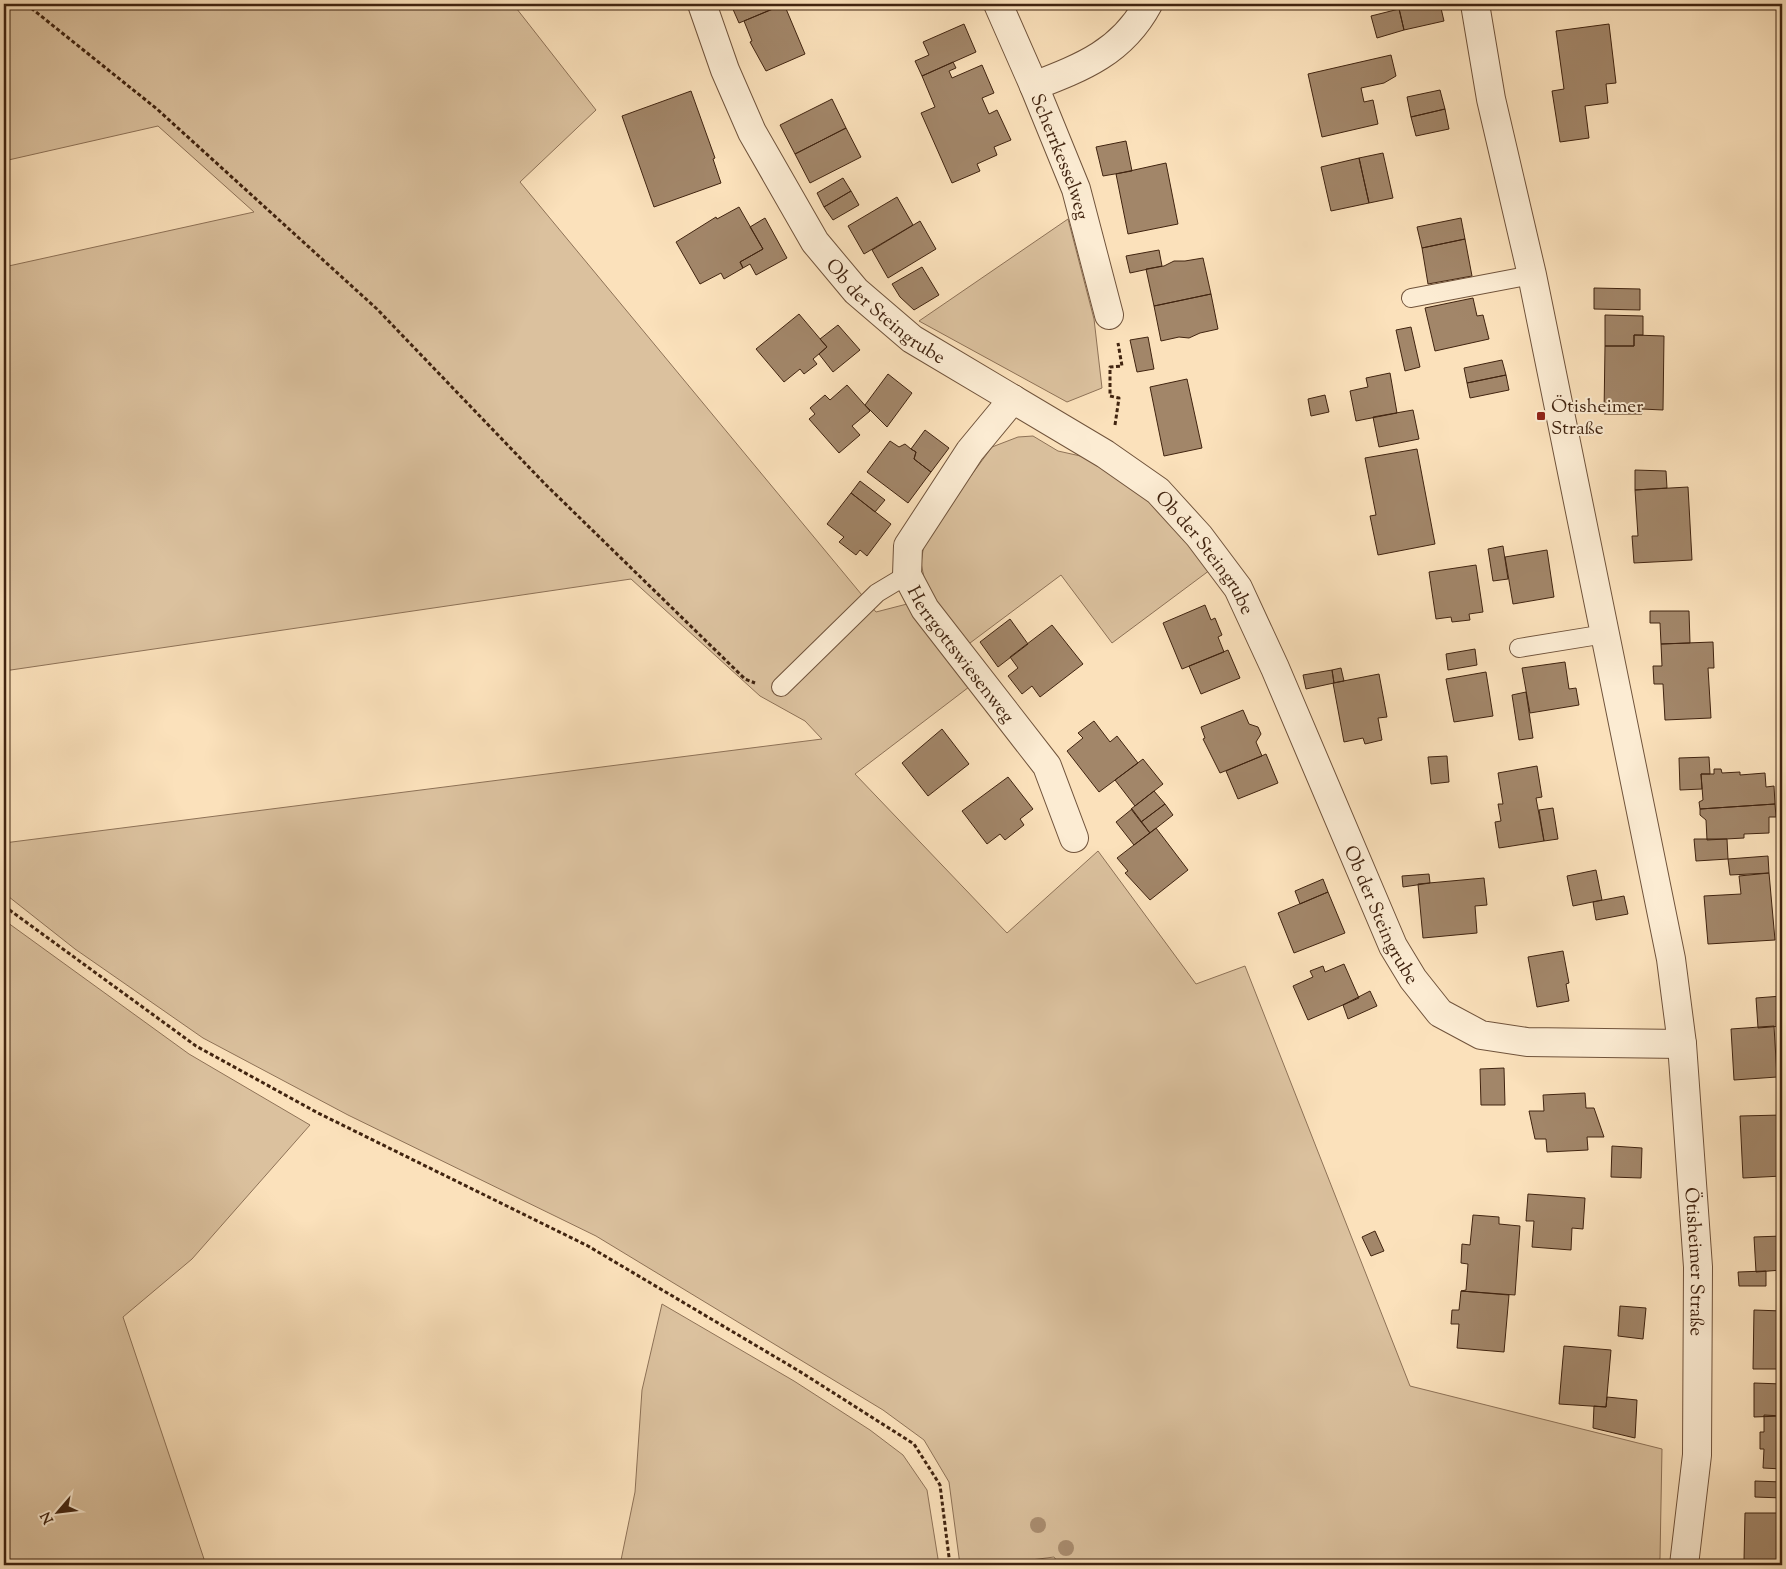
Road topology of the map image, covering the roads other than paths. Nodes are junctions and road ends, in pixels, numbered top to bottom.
1 (702, 4) edge
2 (998, 4) edge
3 (1148, 4) edge
4 (1475, 4) edge
5 (1034, 86) junction
6 (1532, 275) junction
7 (1411, 298) dead end
8 (1113, 326) road end
9 (1013, 399) junction
10 (907, 575) junction
11 (1605, 634) junction
12 (1519, 648) dead end
13 (781, 687) road end
14 (1074, 838) dead end
15 (1682, 1044) junction
16 (1684, 1565) edge

1 - 9 street, Ob der Steingrube
2 - 5 street, Scherrkesselweg
3 - 5 street
4 - 6 street, Ötisheimer Straße
5 - 8 street, Scherrkesselweg
6 - 7 lane
6 - 11 street, Ötisheimer Straße
9 - 10 street, Herrgottswiesenweg
9 - 15 street, Ob der Steingrube
10 - 13 lane
10 - 14 street, Herrgottswiesenweg
11 - 12 lane
11 - 15 street, Ötisheimer Straße
15 - 16 street, Ötisheimer Straße

